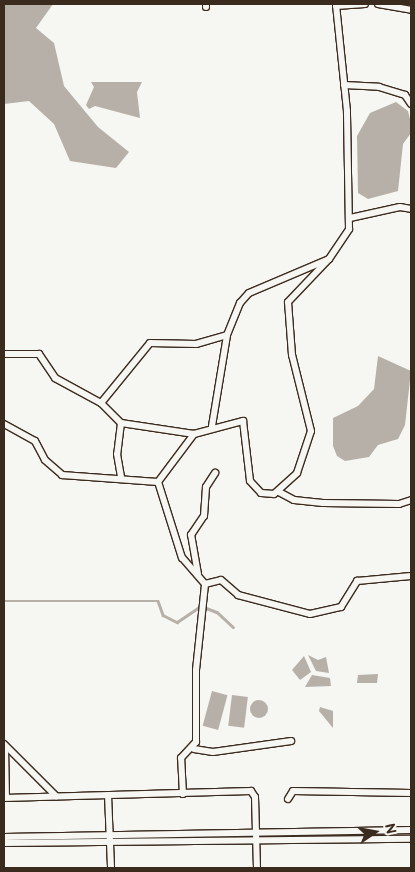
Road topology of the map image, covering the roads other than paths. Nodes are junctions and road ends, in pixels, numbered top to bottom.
1 (365, 4) edge
2 (378, 4) edge
3 (336, 5) edge
4 (411, 10) edge
5 (344, 85) junction
6 (411, 104) edge
7 (411, 209) edge
8 (350, 218) junction
9 (329, 259) junction
10 (227, 335) junction
11 (4, 354) edge
12 (100, 403) junction
13 (120, 422) junction
14 (4, 424) edge
15 (212, 426) junction
16 (194, 434) junction
17 (215, 473) dead end
18 (121, 477) junction
19 (158, 482) junction
20 (279, 492) junction
21 (411, 500) edge
22 (198, 574) junction
23 (411, 576) edge
24 (205, 584) junction
25 (291, 741) dead end
26 (4, 745) edge
27 (194, 749) junction
28 (4, 768) edge
29 (411, 793) edge
30 (183, 794) junction
31 (108, 795) junction
32 (56, 796) junction
33 (5, 798) edge
34 (288, 799) dead end
35 (411, 830) edge
36 (255, 832) junction
37 (110, 836) junction
38 (4, 837) edge
39 (256, 839) junction
40 (411, 839) edge
41 (4, 843) edge
42 (111, 868) edge
43 (257, 868) edge

1 - 3 street
2 - 4 street
3 - 5 street
5 - 6 street
5 - 8 street
7 - 8 street
8 - 9 street
9 - 10 street
9 - 20 street
10 - 12 street
10 - 15 street
11 - 12 street
12 - 13 street
13 - 16 street
13 - 18 street
14 - 18 street
15 - 16 street
15 - 20 street
16 - 19 street
17 - 22 street
18 - 19 street
19 - 22 street
20 - 21 street
22 - 24 street
23 - 24 street
24 - 27 street
25 - 27 street
26 - 28 street
26 - 32 street
27 - 30 street
28 - 33 street
29 - 34 street
30 - 31 street
30 - 36 street
31 - 32 street
31 - 37 street
32 - 33 street
35 - 36 street
36 - 37 street
36 - 39 street
37 - 38 street
37 - 39 street
37 - 41 street
37 - 42 street
39 - 40 street
39 - 43 street

